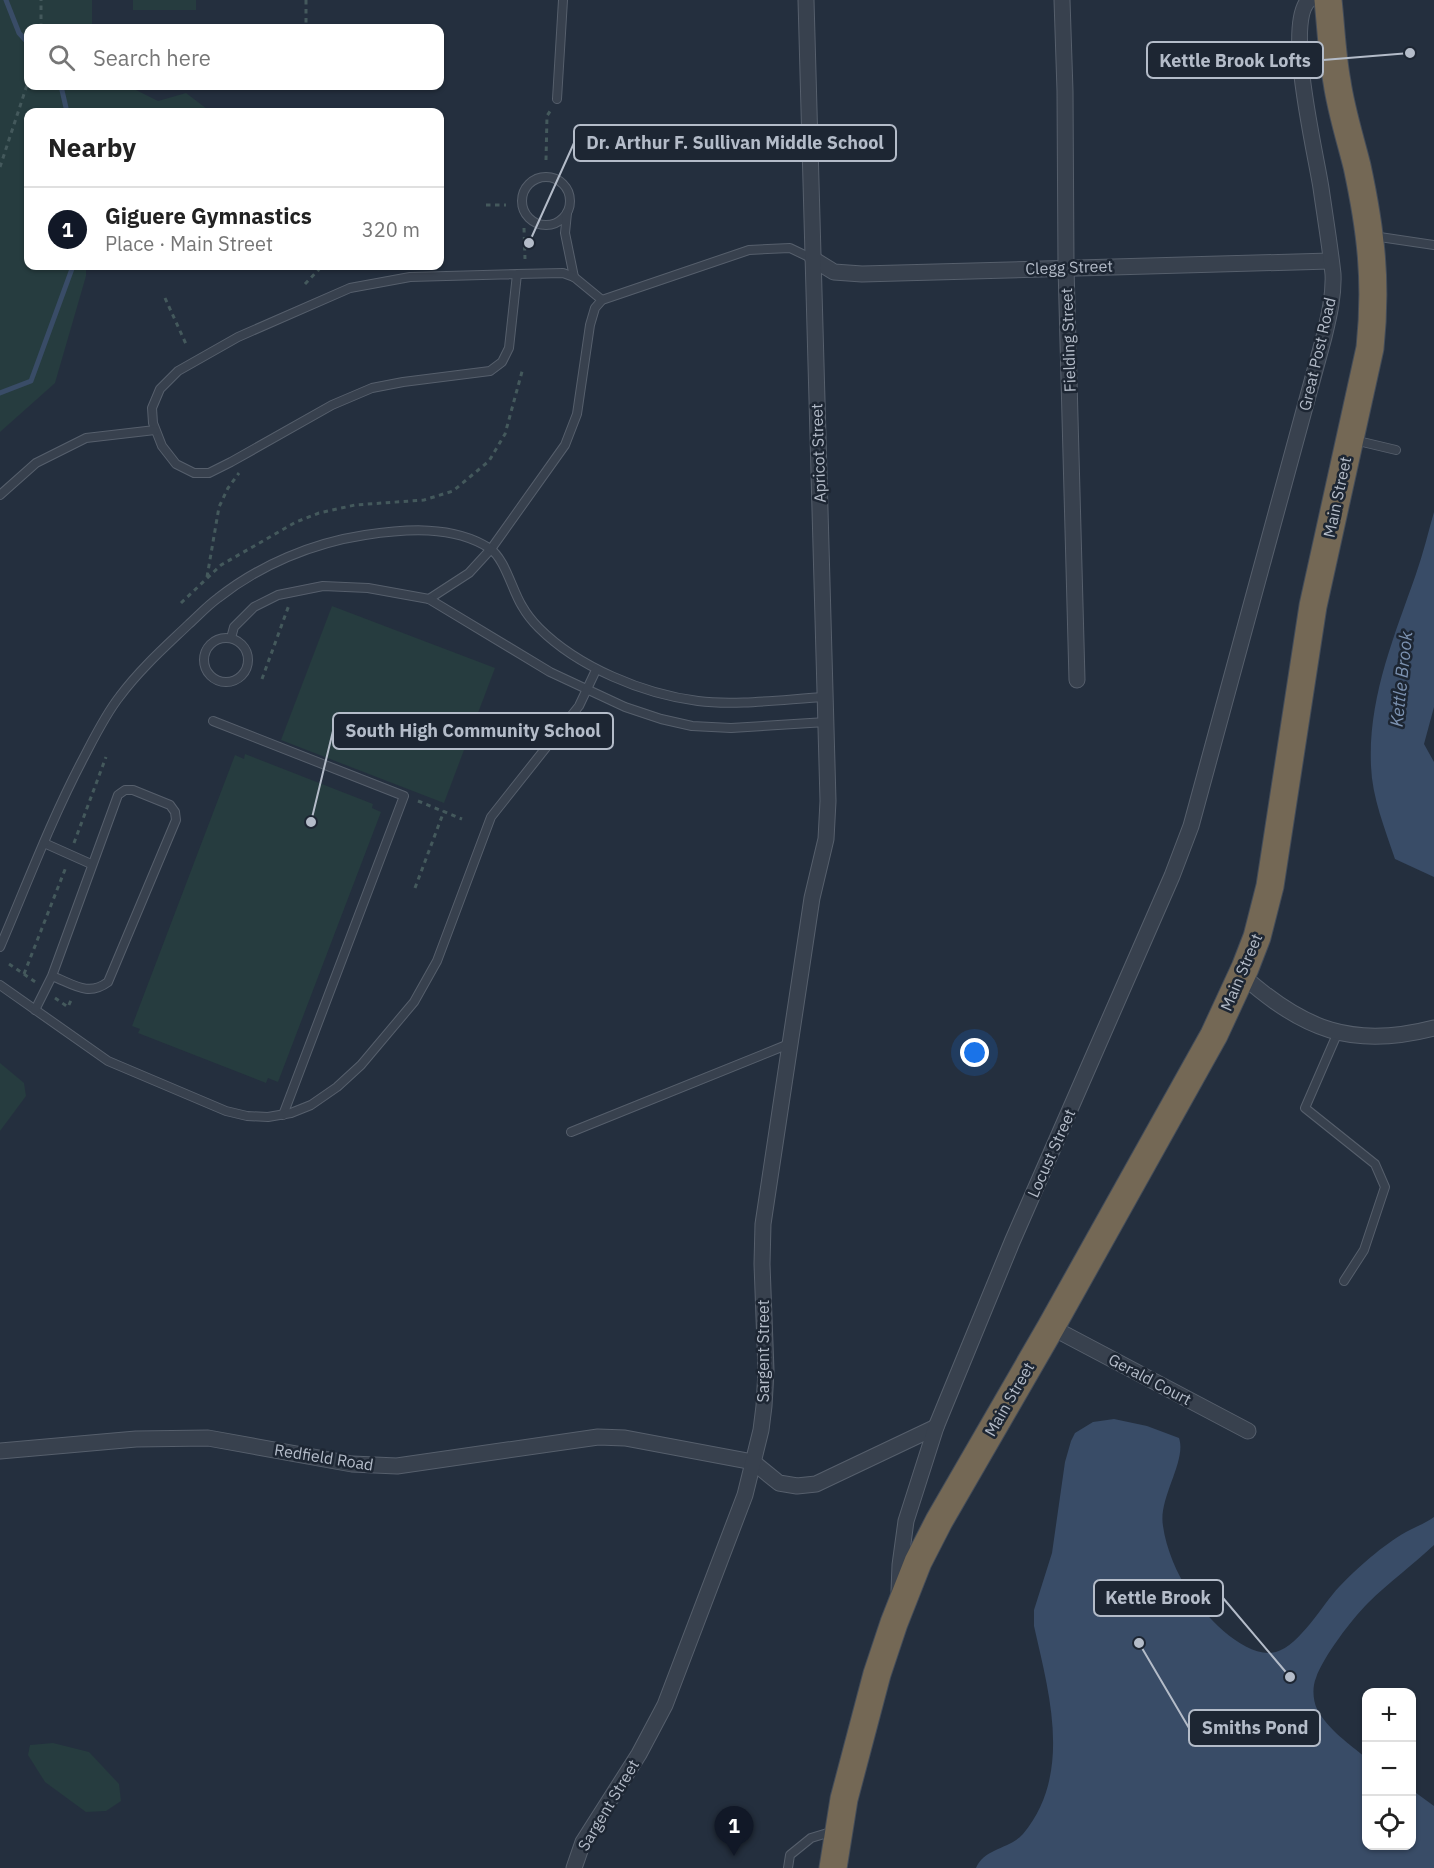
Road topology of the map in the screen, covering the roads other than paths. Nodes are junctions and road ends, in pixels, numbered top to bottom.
1 (563, 0) edge
2 (806, 0) edge
3 (1062, 0) edge
4 (1309, 0) edge
5 (1328, 0) edge
6 (557, 99) road end
7 (567, 213) junction
8 (1370, 236) junction
9 (1434, 245) edge
10 (813, 259) junction
11 (1330, 261) junction
12 (1066, 267) junction
13 (517, 274) junction
14 (574, 277) junction
15 (602, 300) junction
16 (155, 430) junction
17 (1350, 439) junction
18 (1396, 450) dead end
19 (0, 495) edge
20 (491, 549) junction
21 (429, 599) junction
22 (231, 638) junction
23 (596, 670) junction
24 (1077, 681) dead end
25 (588, 690) junction
26 (826, 697) junction
27 (1225, 702) joint
28 (213, 721) dead end
29 (826, 722) junction
30 (44, 843) junction
31 (91, 864) junction
32 (812, 905) joint
33 (0, 947) edge
34 (1242, 975) junction
35 (52, 976) junction
36 (0, 985) edge
37 (35, 1010) junction
38 (1434, 1028) edge
39 (1338, 1032) junction
40 (792, 1040) junction
41 (284, 1114) junction
42 (571, 1132) dead end
43 (1344, 1281) dead end
44 (1051, 1327) junction
45 (936, 1427) junction
46 (1248, 1431) dead end
47 (0, 1451) edge
48 (753, 1462) junction
49 (899, 1609) junction
50 (838, 1830) junction
51 (574, 1868) edge
52 (788, 1868) edge
53 (833, 1868) edge

1 - 6 lane
2 - 10 street, Apricot Street
3 - 12 street, Fielding Street
4 - 11 street, Great Post Road
5 - 8 highway, Main Street
7 - 7 lane
7 - 14 lane
8 - 9 lane
8 - 17 highway, Main Street
10 - 12 street, Clegg Street
10 - 15 lane
10 - 26 street, Apricot Street
11 - 12 street, Clegg Street
11 - 27 street, Great Post Road
12 - 24 street, Fielding Street
13 - 14 lane
13 - 16 lane
13 - 16 lane
14 - 15 lane
15 - 20 lane
16 - 19 lane
17 - 18 lane
17 - 34 highway, Main Street
20 - 21 lane
20 - 23 lane
20 - 30 lane
21 - 22 lane
21 - 25 lane
22 - 22 lane
23 - 25 lane
23 - 26 lane
25 - 29 lane
25 - 41 lane
26 - 29 street, Apricot Street
27 - 45 street, Locust Street
28 - 41 lane
29 - 32 street, Apricot Street
30 - 31 lane
30 - 33 lane
31 - 35 lane
31 - 35 lane
32 - 40 street, Sargent Street
34 - 39 street
34 - 44 highway, Main Street
35 - 37 lane
36 - 37 lane
37 - 41 lane
38 - 39 street
39 - 43 lane
40 - 42 lane
40 - 48 street, Sargent Street
44 - 46 street, Gerald Court
44 - 49 highway, Main Street
45 - 48 street
45 - 49 street, Locust Street
47 - 48 street, Redfield Road
48 - 51 street, Sargent Street
49 - 50 highway, Main Street
50 - 52 lane
50 - 53 highway, Main Street

